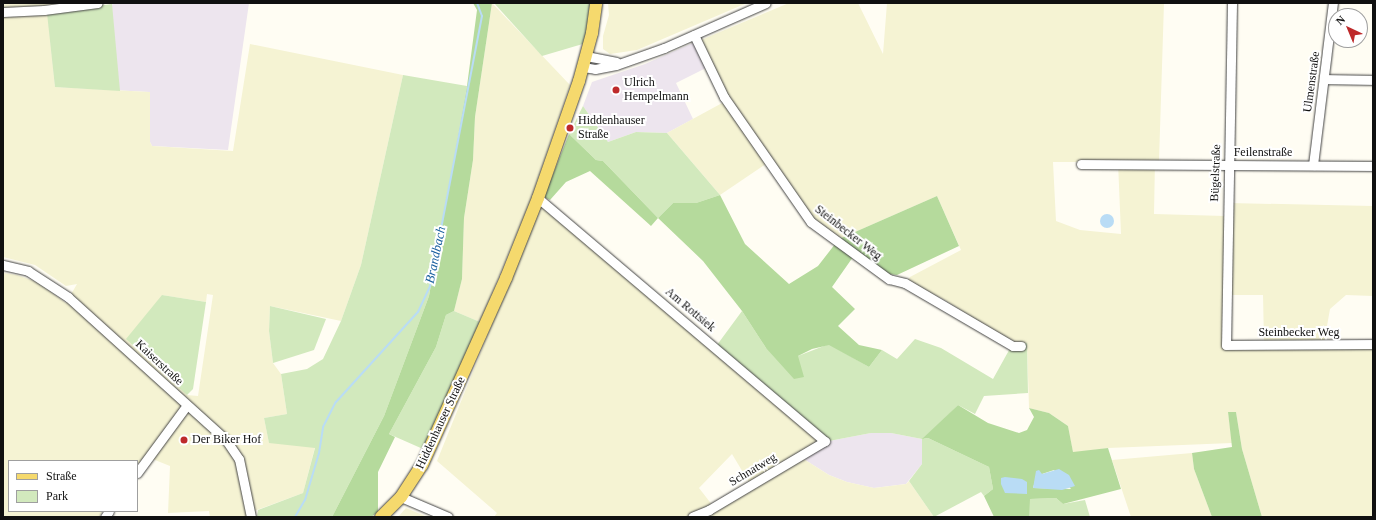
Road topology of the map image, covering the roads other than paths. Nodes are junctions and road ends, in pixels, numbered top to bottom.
1 (98, 3) edge
2 (596, 3) edge
3 (766, 3) edge
4 (1232, 3) edge
5 (1333, 3) edge
6 (3, 12) edge
7 (694, 35) junction
8 (584, 61) junction
9 (1325, 79) junction
10 (1373, 80) edge
11 (1081, 164) dead end
12 (1229, 165) junction
13 (1313, 165) junction
14 (1373, 166) edge
15 (538, 198) junction
16 (3, 265) edge
17 (1373, 344) edge
18 (1226, 345) joint
19 (1020, 346) dead end
20 (186, 405) junction
21 (825, 441) joint
22 (138, 472) edge
23 (402, 496) junction
24 (712, 514) edge
25 (251, 517) edge
26 (381, 517) edge
27 (448, 517) edge
28 (692, 517) edge

1 - 6 street
2 - 8 main road, Hiddenhauser Straße
3 - 7 street
4 - 12 street, Bügelstraße
5 - 9 street, Ulmenstraße
7 - 8 street
7 - 19 street, Steinbecker Weg
8 - 15 main road, Hiddenhauser Straße
9 - 10 street
9 - 13 street, Ulmenstraße
11 - 12 street, Feilenstraße
12 - 13 street, Feilenstraße
12 - 18 street, Bügelstraße
13 - 14 street, Feilenstraße
15 - 21 street, Am Rottsiek
15 - 23 main road, Hiddenhauser Straße
16 - 20 street, Kaiserstraße
17 - 18 street, Steinbecker Weg
20 - 22 street
20 - 25 street, Kaiserstraße
21 - 24 street, Schnatweg
23 - 26 main road, Hiddenhauser Straße
23 - 27 street
24 - 28 street, Schnatweg

